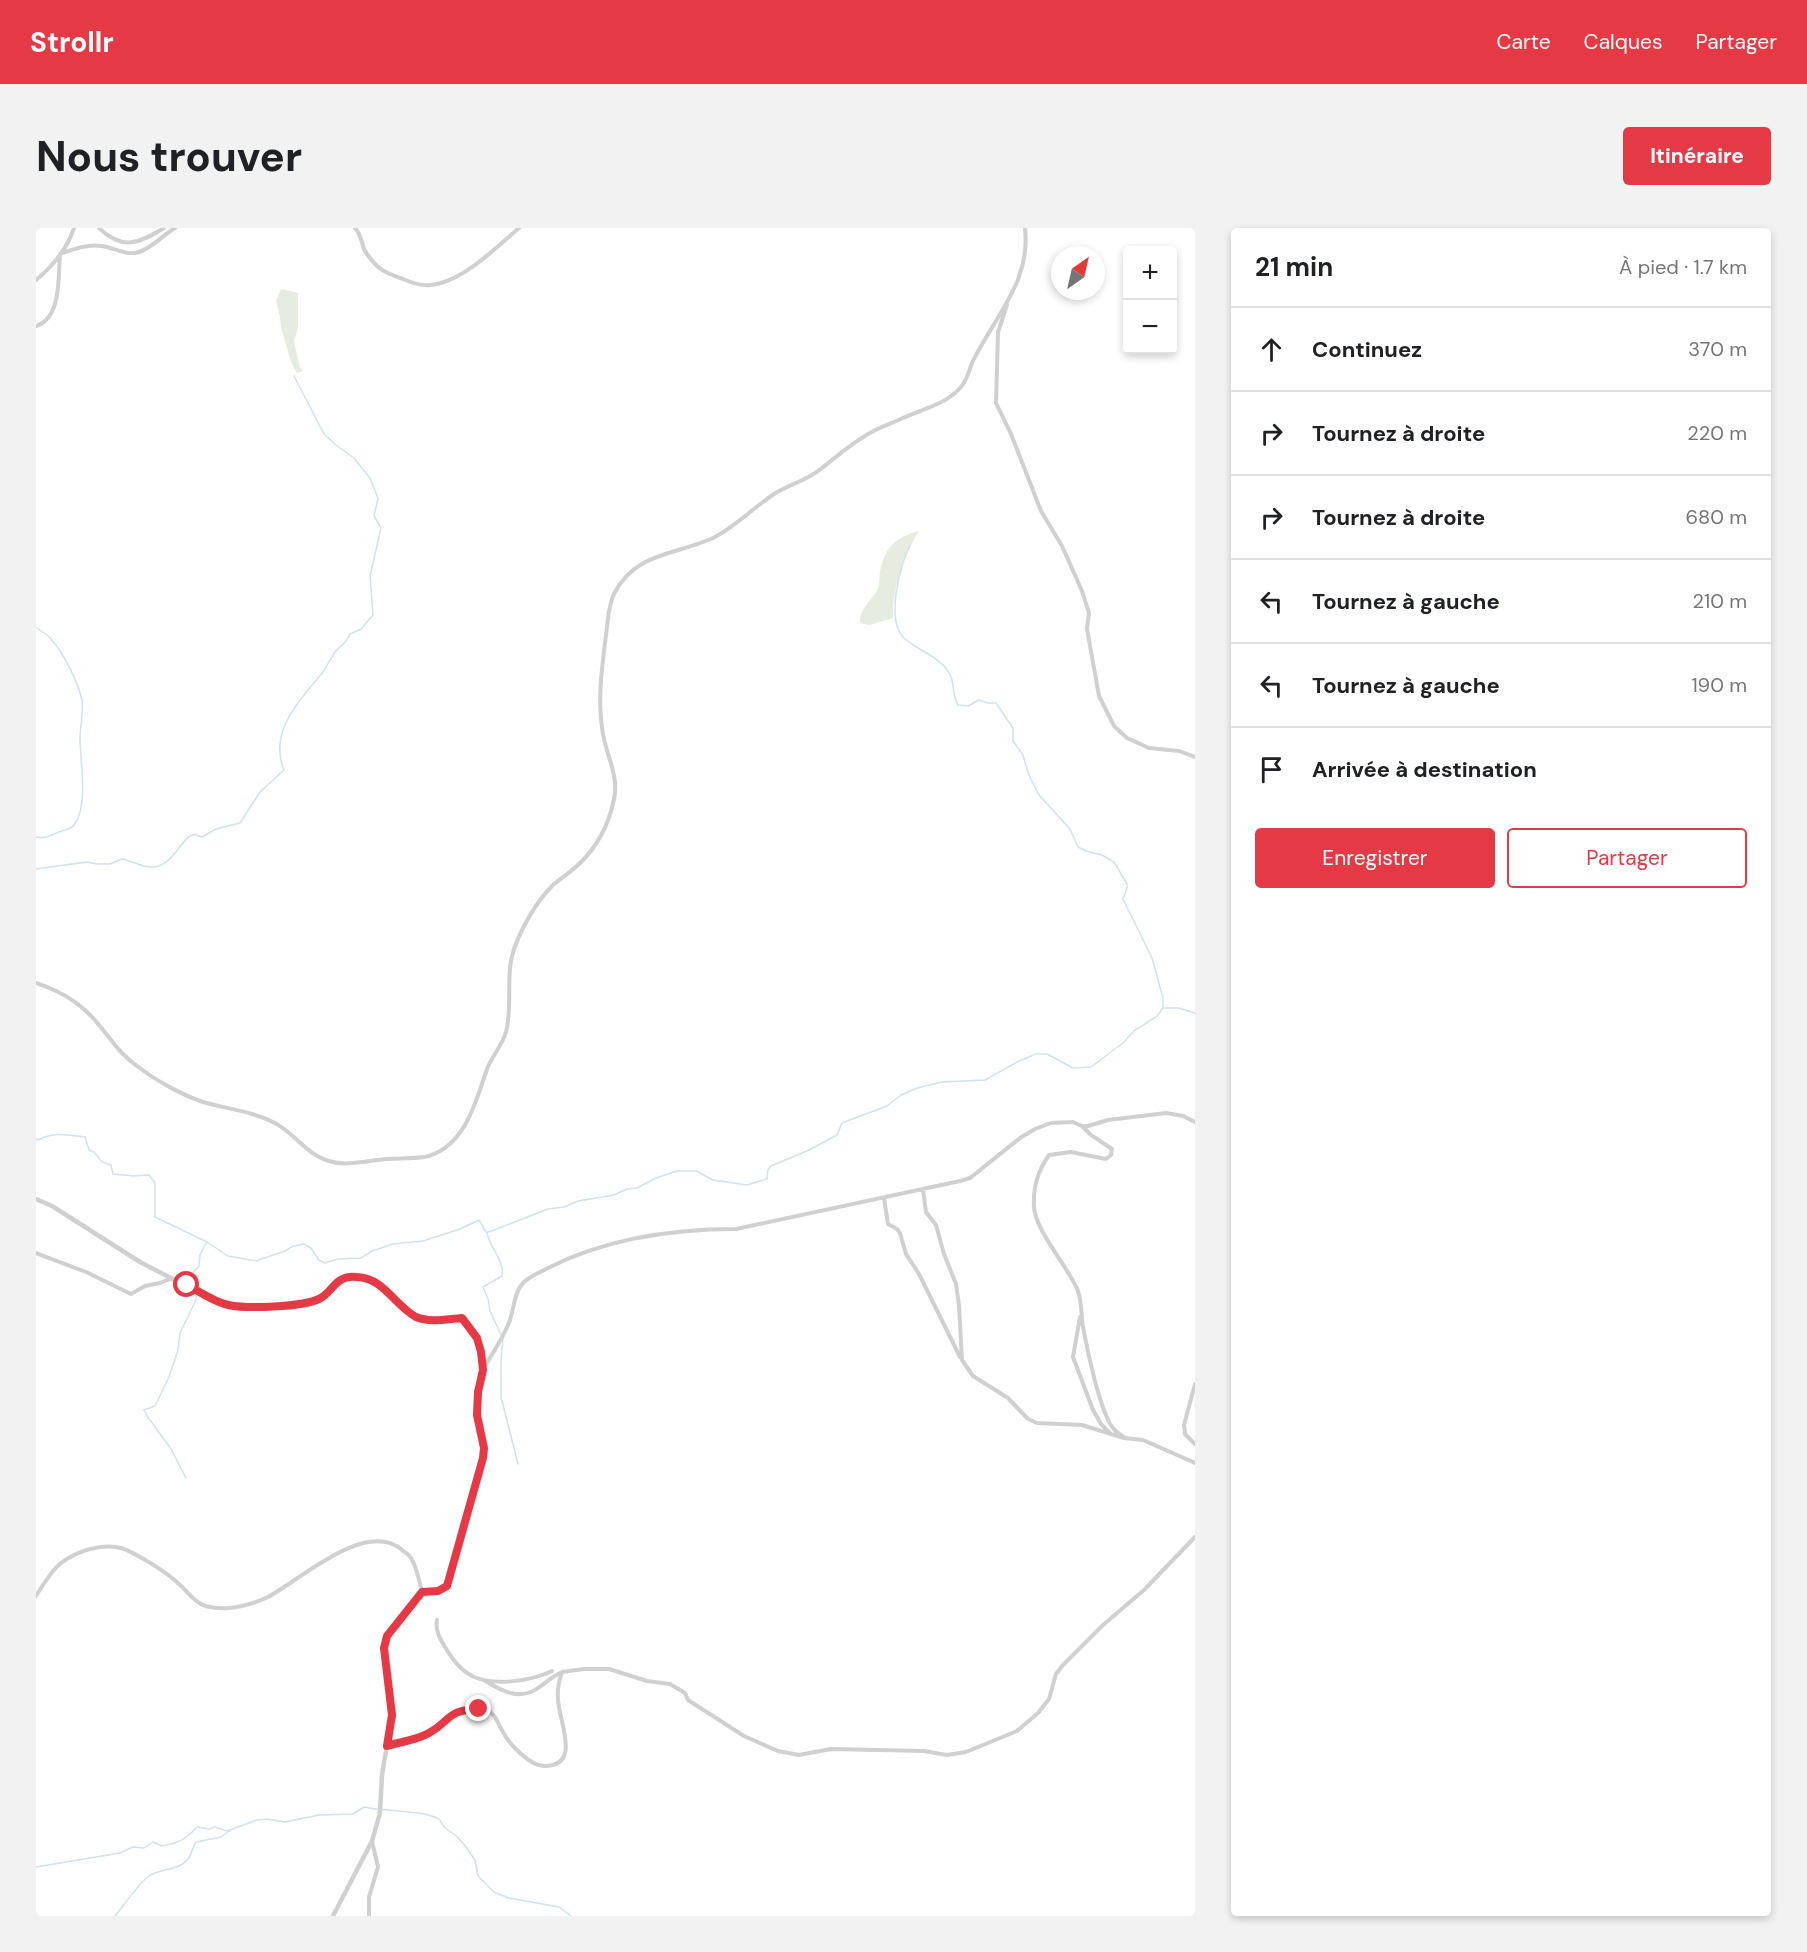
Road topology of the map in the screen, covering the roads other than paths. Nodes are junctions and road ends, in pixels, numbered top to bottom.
1 (74, 228) edge
2 (99, 228) edge
3 (164, 228) edge
4 (175, 228) edge
5 (355, 228) edge
6 (519, 228) edge
7 (1025, 228) edge
8 (60, 254) junction
9 (36, 280) edge
10 (1008, 301) junction
11 (36, 326) edge
12 (1195, 757) edge
13 (36, 983) edge
14 (1195, 1122) edge
15 (1082, 1126) junction
16 (923, 1189) junction
17 (884, 1198) junction
18 (36, 1199) edge
19 (36, 1252) edge
20 (172, 1278) junction
21 (1081, 1311) junction
22 (962, 1360) junction
23 (483, 1370) junction
24 (1195, 1384) edge
25 (1112, 1435) junction
26 (1124, 1438) junction
27 (1195, 1444) edge
28 (1195, 1463) edge
29 (1195, 1537) edge
30 (422, 1592) junction
31 (36, 1596) edge
32 (437, 1620) dead end
33 (552, 1671) dead end
34 (562, 1672) junction
35 (484, 1680) junction
36 (387, 1746) junction
37 (372, 1841) junction
38 (333, 1916) edge
39 (369, 1916) edge

1 - 8 street
2 - 3 street
4 - 8 street
5 - 6 street
7 - 10 street
8 - 9 street
8 - 11 street
10 - 12 street
10 - 13 street
14 - 15 street
15 - 16 street
15 - 21 street
16 - 17 street
16 - 22 street
17 - 22 street
17 - 23 street
18 - 20 street
19 - 20 street
20 - 23 street
21 - 25 street
21 - 26 street
22 - 25 street
23 - 30 street
24 - 27 street
25 - 26 street
26 - 28 street
29 - 34 street
30 - 31 street
30 - 36 street
32 - 35 street
33 - 35 street
34 - 35 street
34 - 36 street
36 - 37 street
37 - 38 street
37 - 39 street

